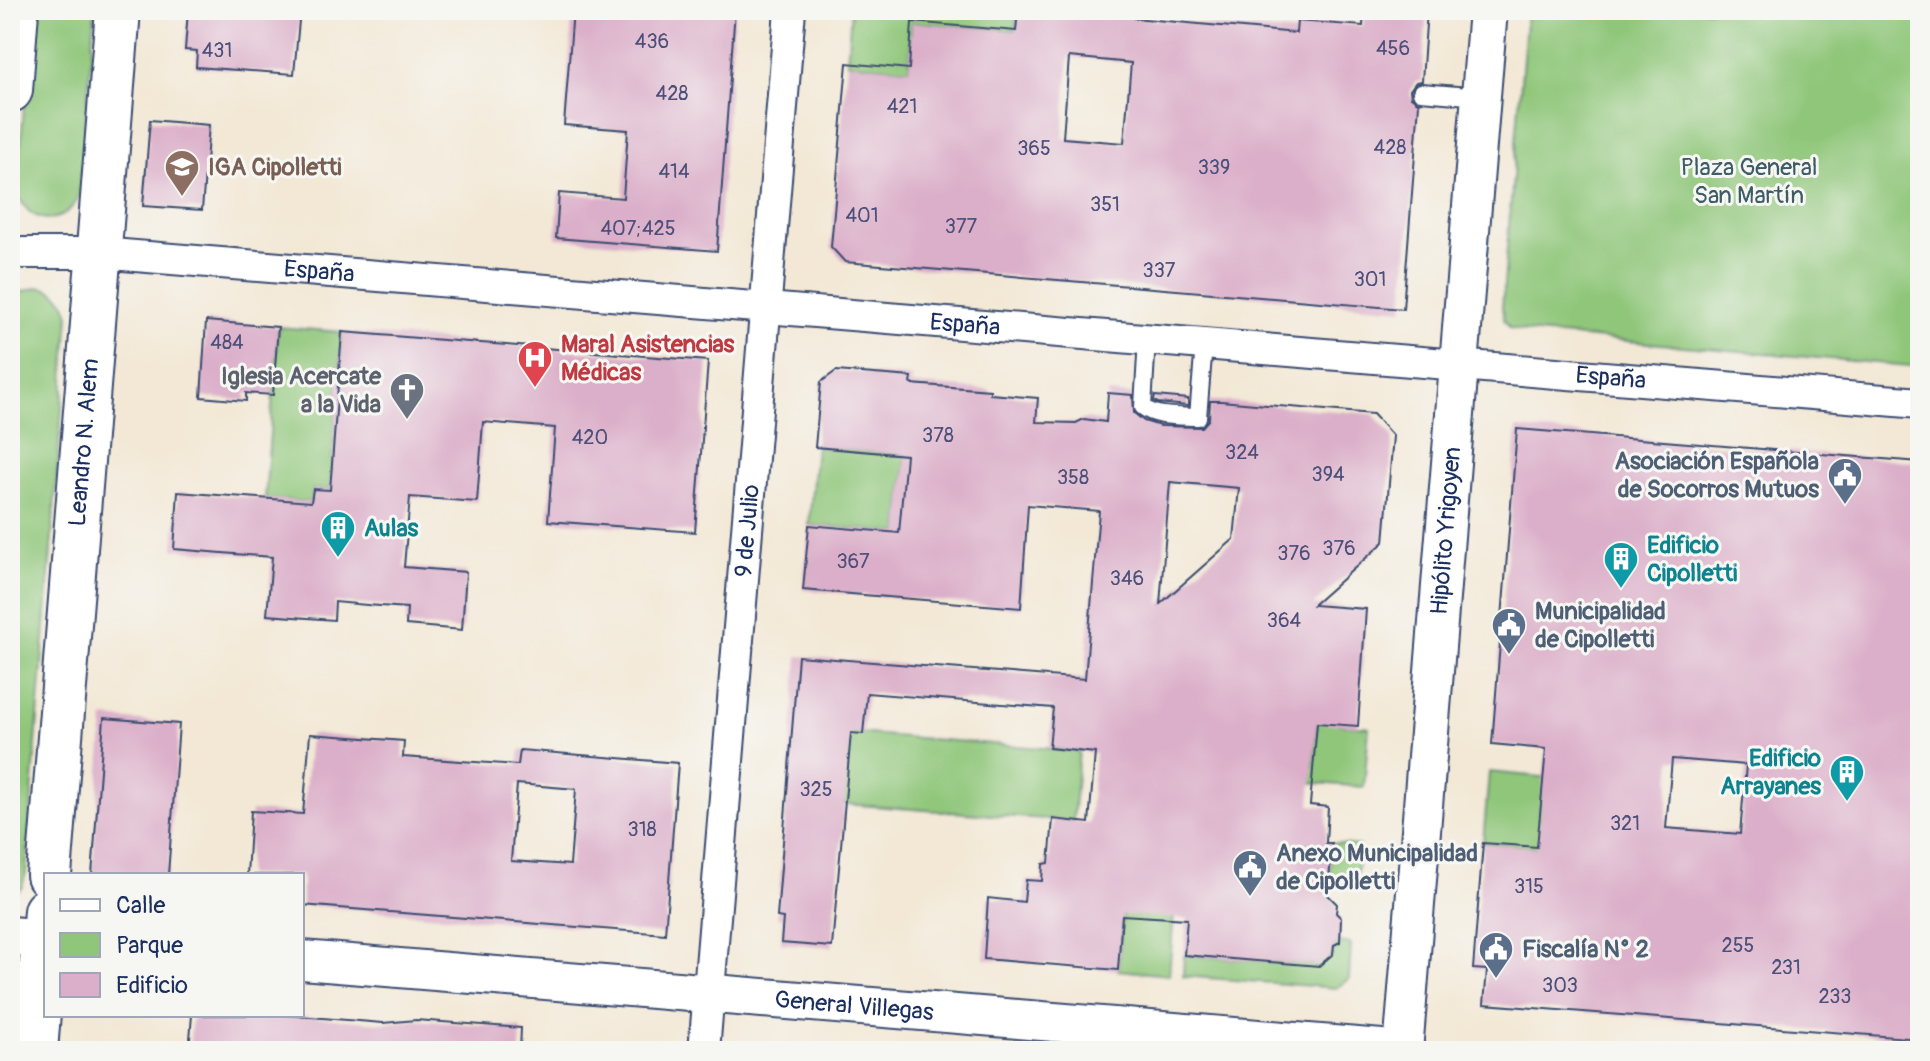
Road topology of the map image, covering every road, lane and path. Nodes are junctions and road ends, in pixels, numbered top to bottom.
1 (16, 10) edge
2 (118, 10) edge
3 (790, 10) edge
4 (1488, 10) edge
5 (10, 90) edge
6 (1421, 92) dead end
7 (1481, 97) junction
8 (10, 253) edge
9 (99, 253) junction
10 (765, 308) junction
11 (1147, 339) junction
12 (1204, 344) junction
13 (1459, 365) junction
14 (1920, 403) edge
15 (49, 873) edge
16 (36, 931) edge
17 (304, 960) edge
18 (709, 994) junction
19 (35, 1051) edge
20 (704, 1051) edge
21 (1404, 1051) edge

1 - 5 main road
2 - 9 main road, Leandro N. Alem
3 - 10 street, 9 de Julio
4 - 7 street, Hipólito Yrigoyen
6 - 7 lane
7 - 13 street, Hipólito Yrigoyen
8 - 9 street, España
9 - 10 street, España
9 - 15 main road, Leandro N. Alem
10 - 11 street, España
10 - 18 street, 9 de Julio
11 - 12 street, España
11 - 12 lane
12 - 13 street, España
13 - 14 street, España
13 - 21 street, Hipólito Yrigoyen
16 - 19 main road
17 - 18 street, General Villegas
18 - 20 street, 9 de Julio
18 - 21 street, General Villegas

